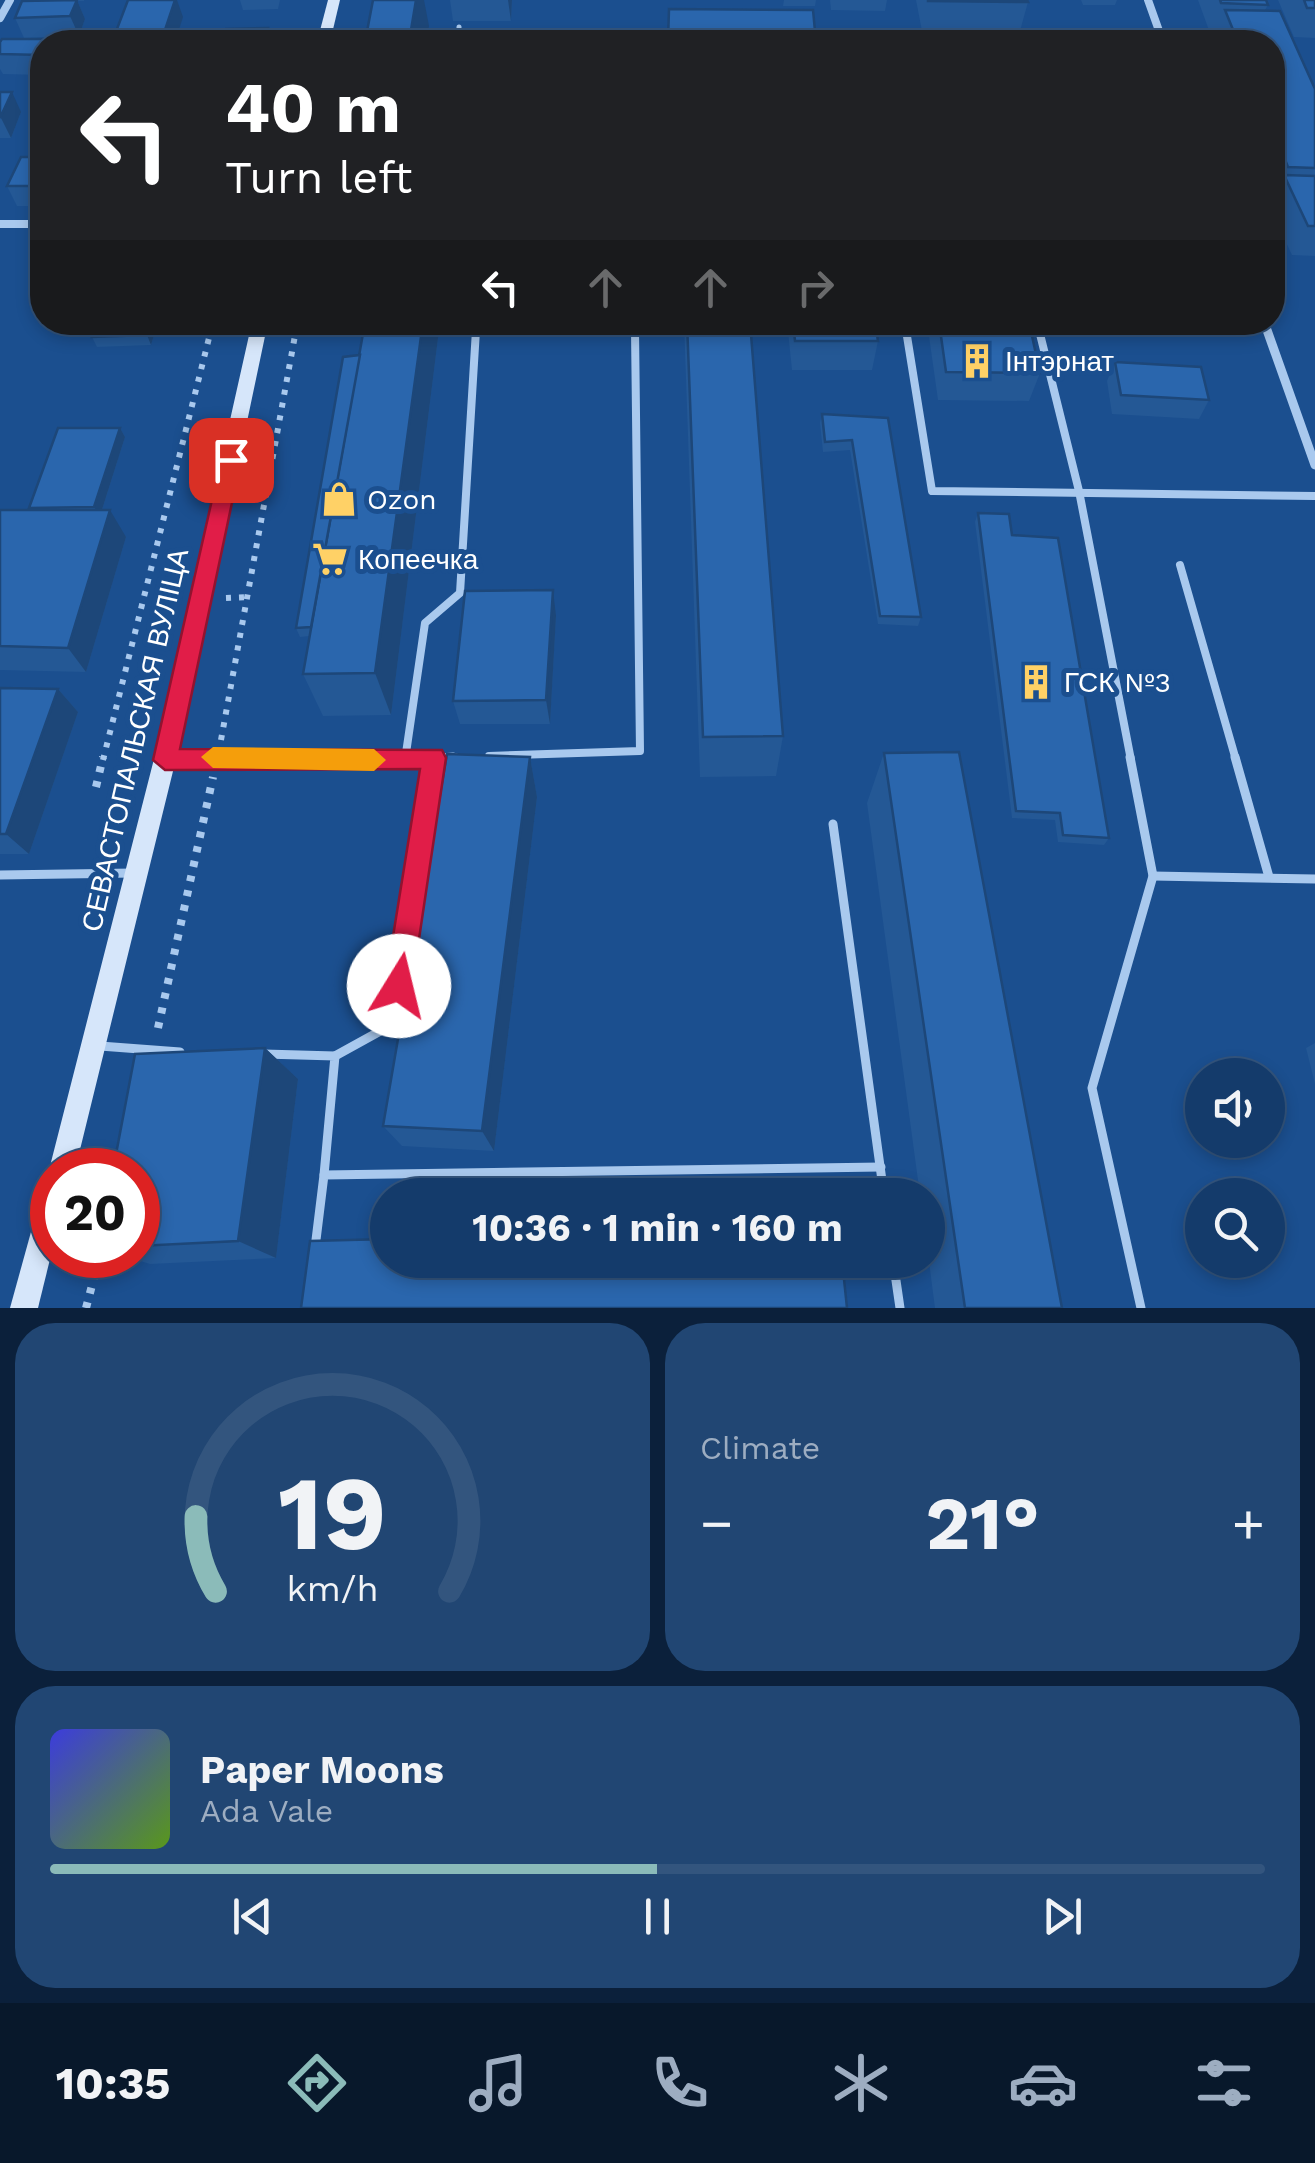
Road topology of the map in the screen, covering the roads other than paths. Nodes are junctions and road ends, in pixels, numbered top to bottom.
1 (10, 0) edge
2 (334, 0) edge
3 (1148, 0) edge
4 (0, 18) edge
5 (459, 27) dead end
6 (326, 30) edge
7 (459, 30) edge
8 (1159, 30) edge
9 (0, 224) edge
10 (30, 224) edge
11 (257, 335) edge
12 (475, 335) edge
13 (635, 335) edge
14 (907, 335) edge
15 (1040, 335) edge
16 (1269, 335) edge
17 (1315, 465) edge
18 (1079, 491) junction
19 (1315, 496) edge
20 (1180, 566) dead end
21 (434, 758) junction
22 (165, 760) junction
23 (405, 761) junction
24 (833, 824) dead end
25 (138, 872) junction
26 (0, 874) edge
27 (1153, 876) junction
28 (1269, 877) junction
29 (1315, 880) edge
30 (96, 1046) junction
31 (189, 1052) edge
32 (244, 1054) edge
33 (335, 1056) junction
34 (68, 1148) edge
35 (880, 1168) junction
36 (324, 1175) junction
37 (881, 1178) edge
38 (312, 1270) edge
39 (32, 1278) edge
40 (896, 1278) edge
41 (24, 1308) edge
42 (900, 1308) edge
43 (1141, 1308) edge

1 - 4 street
2 - 6 street
3 - 8 street
5 - 7 lane
9 - 10 street
11 - 22 street, СЕВАСТОПАЛЬСКАЯ ВУЛІЦА
12 - 23 lane
13 - 21 lane
14 - 18 lane
15 - 18 lane
16 - 17 street
18 - 19 lane
18 - 27 lane
20 - 28 lane
21 - 23 lane
21 - 33 lane
22 - 23 lane
22 - 25 street, СЕВАСТОПАЛЬСКАЯ ВУЛІЦА
24 - 35 lane
25 - 26 lane
25 - 30 street, СЕВАСТОПАЛЬСКАЯ ВУЛІЦА
27 - 28 lane
27 - 43 lane
28 - 29 lane
30 - 31 lane
30 - 34 street, СЕВАСТОПАЛЬСКАЯ ВУЛІЦА
32 - 33 lane
33 - 36 lane
35 - 36 lane
35 - 37 lane
36 - 38 lane
39 - 41 street
40 - 42 lane

